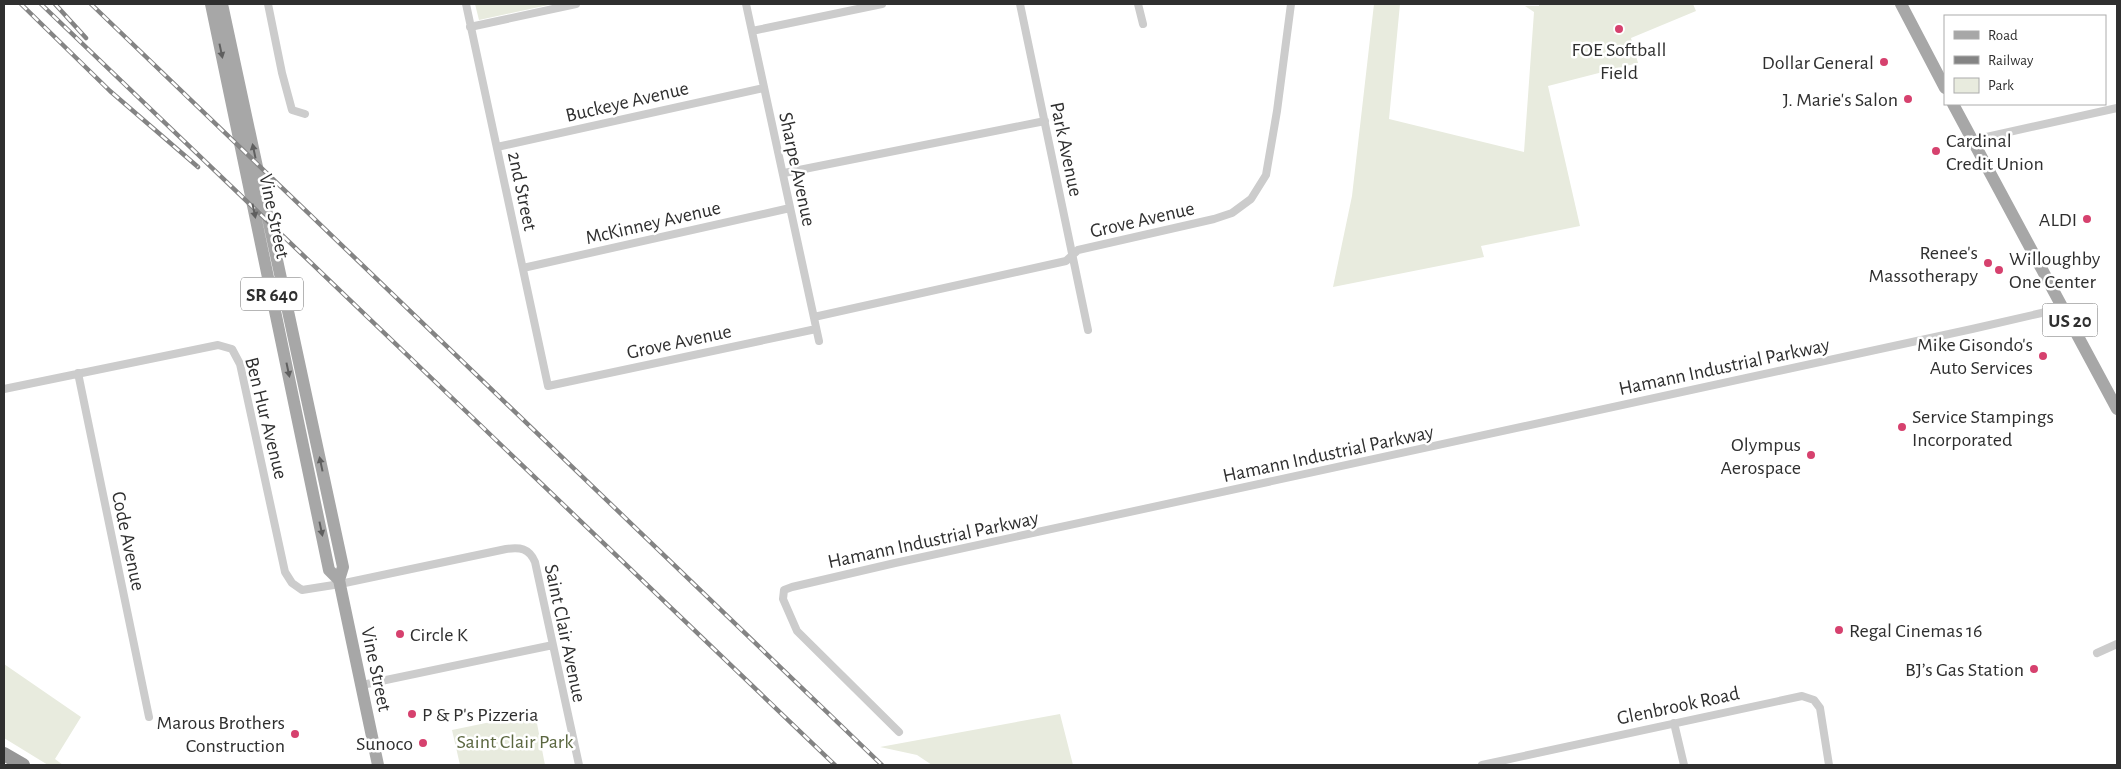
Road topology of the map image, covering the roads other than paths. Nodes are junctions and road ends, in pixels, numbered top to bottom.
1 (211, 4) edge
2 (222, 4) edge
3 (268, 4) edge
4 (466, 4) edge
5 (576, 4) edge
6 (746, 4) edge
7 (882, 4) edge
8 (1020, 4) edge
9 (1138, 4) edge
10 (1291, 4) edge
11 (1901, 4) edge
12 (1143, 24) dead end
13 (470, 27) junction
14 (752, 31) junction
15 (1944, 86) edge
16 (764, 88) junction
17 (1954, 105) edge
18 (2117, 108) edge
19 (305, 114) dead end
20 (1045, 121) junction
21 (1973, 140) junction
22 (497, 147) junction
23 (784, 173) junction
24 (790, 208) junction
25 (1072, 256) junction
26 (523, 268) junction
27 (2062, 305) junction
28 (814, 316) junction
29 (816, 328) junction
30 (1088, 330) dead end
31 (819, 340) dead end
32 (78, 372) junction
33 (548, 386) joint
34 (4, 389) edge
35 (2117, 409) edge
36 (340, 582) junction
37 (2117, 644) edge
38 (552, 645) junction
39 (2097, 653) dead end
40 (362, 686) junction
41 (149, 717) dead end
42 (1674, 723) junction
43 (899, 732) dead end
44 (4, 754) edge
45 (23, 765) edge
46 (378, 765) edge
47 (579, 765) edge
48 (1482, 765) edge
49 (1684, 765) edge
50 (1829, 765) edge

1 -> 36 main road, Vine Street / SR 640
36 -> 2 main road, Vine Street / SR 640
3 - 19 street
4 - 13 street, 2nd Street
5 - 13 street
6 - 14 street, Sharpe Avenue
7 - 14 street
8 - 20 street, Park Avenue
9 - 12 street
10 - 25 street, Grove Avenue
11 - 15 main road
13 - 22 street, 2nd Street
14 - 16 street, Sharpe Avenue
16 - 22 street, Buckeye Avenue
16 - 23 street, Sharpe Avenue
17 - 21 main road, US 20
18 - 21 street
20 - 23 street
20 - 25 street, Park Avenue
21 - 27 main road, US 20
22 - 26 street, 2nd Street
23 - 24 street, Sharpe Avenue
24 - 26 street, McKinney Avenue
24 - 28 street, Sharpe Avenue
25 - 28 street, Grove Avenue
25 - 30 street, Park Avenue
26 - 33 street, 2nd Street
27 - 35 main road, US 20
27 - 43 street, Hamann Industrial Parkway
28 - 29 street, Sharpe Avenue
29 - 31 street, Sharpe Avenue
29 - 33 street, Grove Avenue
32 - 34 street, Ben Hur Avenue
32 - 36 street, Ben Hur Avenue
32 - 41 street, Code Avenue
36 - 38 street, Saint Clair Avenue
36 - 40 main road, Vine Street / SR 640
37 - 39 street
38 - 40 street
38 - 47 street, Saint Clair Avenue
40 - 46 main road, Vine Street / SR 640
42 - 48 street, Glenbrook Road
42 - 49 street
42 - 50 street, Glenbrook Road
44 - 45 highway

